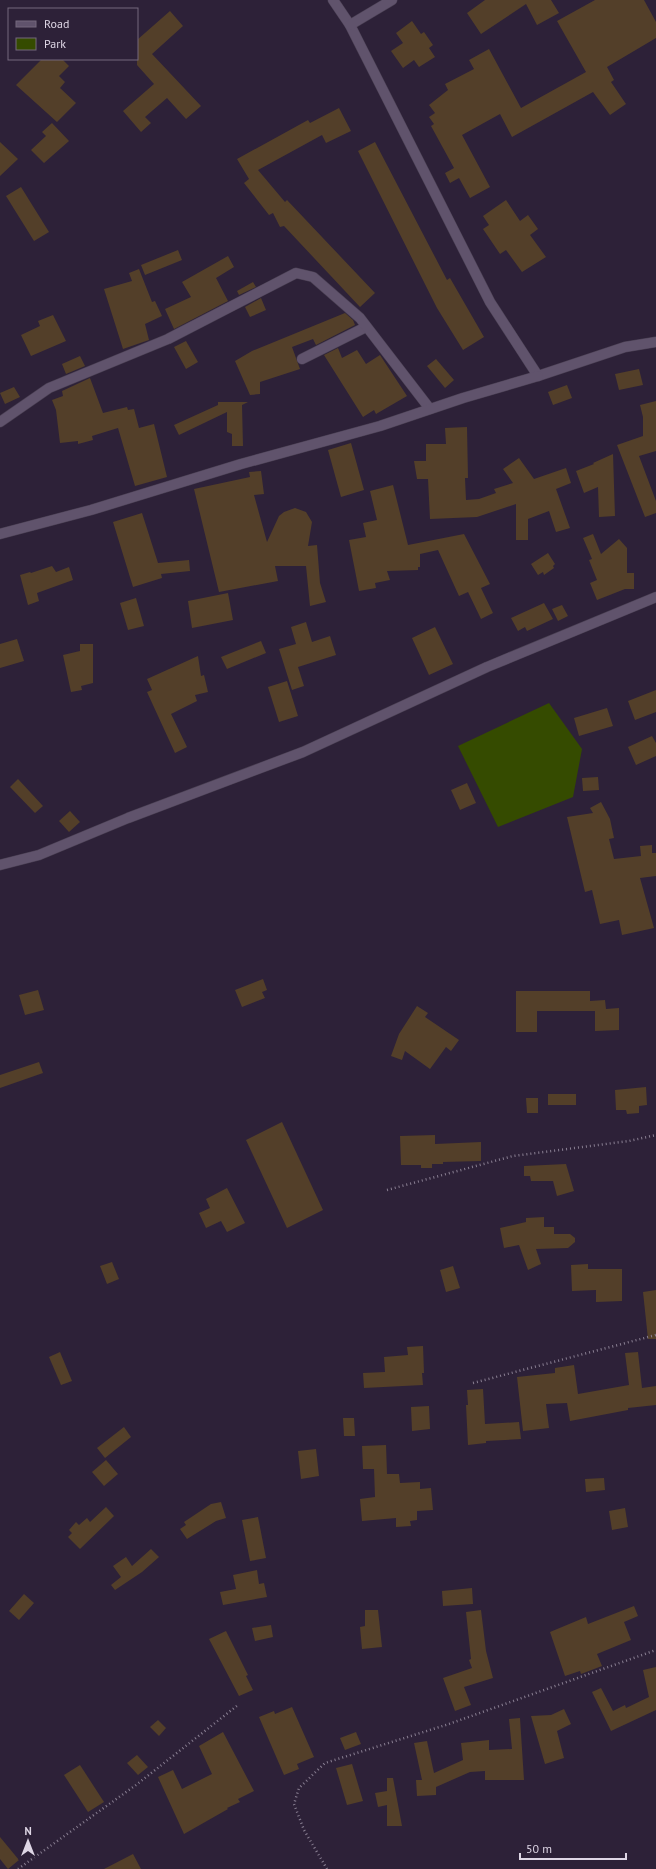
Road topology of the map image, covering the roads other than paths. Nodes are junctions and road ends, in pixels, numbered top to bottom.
1 (333, 0) edge
2 (392, 0) edge
3 (350, 26) junction
4 (366, 327) junction
5 (656, 342) edge
6 (302, 359) dead end
7 (538, 376) junction
8 (430, 409) junction
9 (0, 422) edge
10 (0, 534) edge
11 (656, 597) edge
12 (0, 865) edge

1 - 3 street
2 - 3 street
3 - 7 street
4 - 6 street
4 - 8 street
4 - 9 street
5 - 7 street
7 - 8 street
8 - 10 street
11 - 12 street

